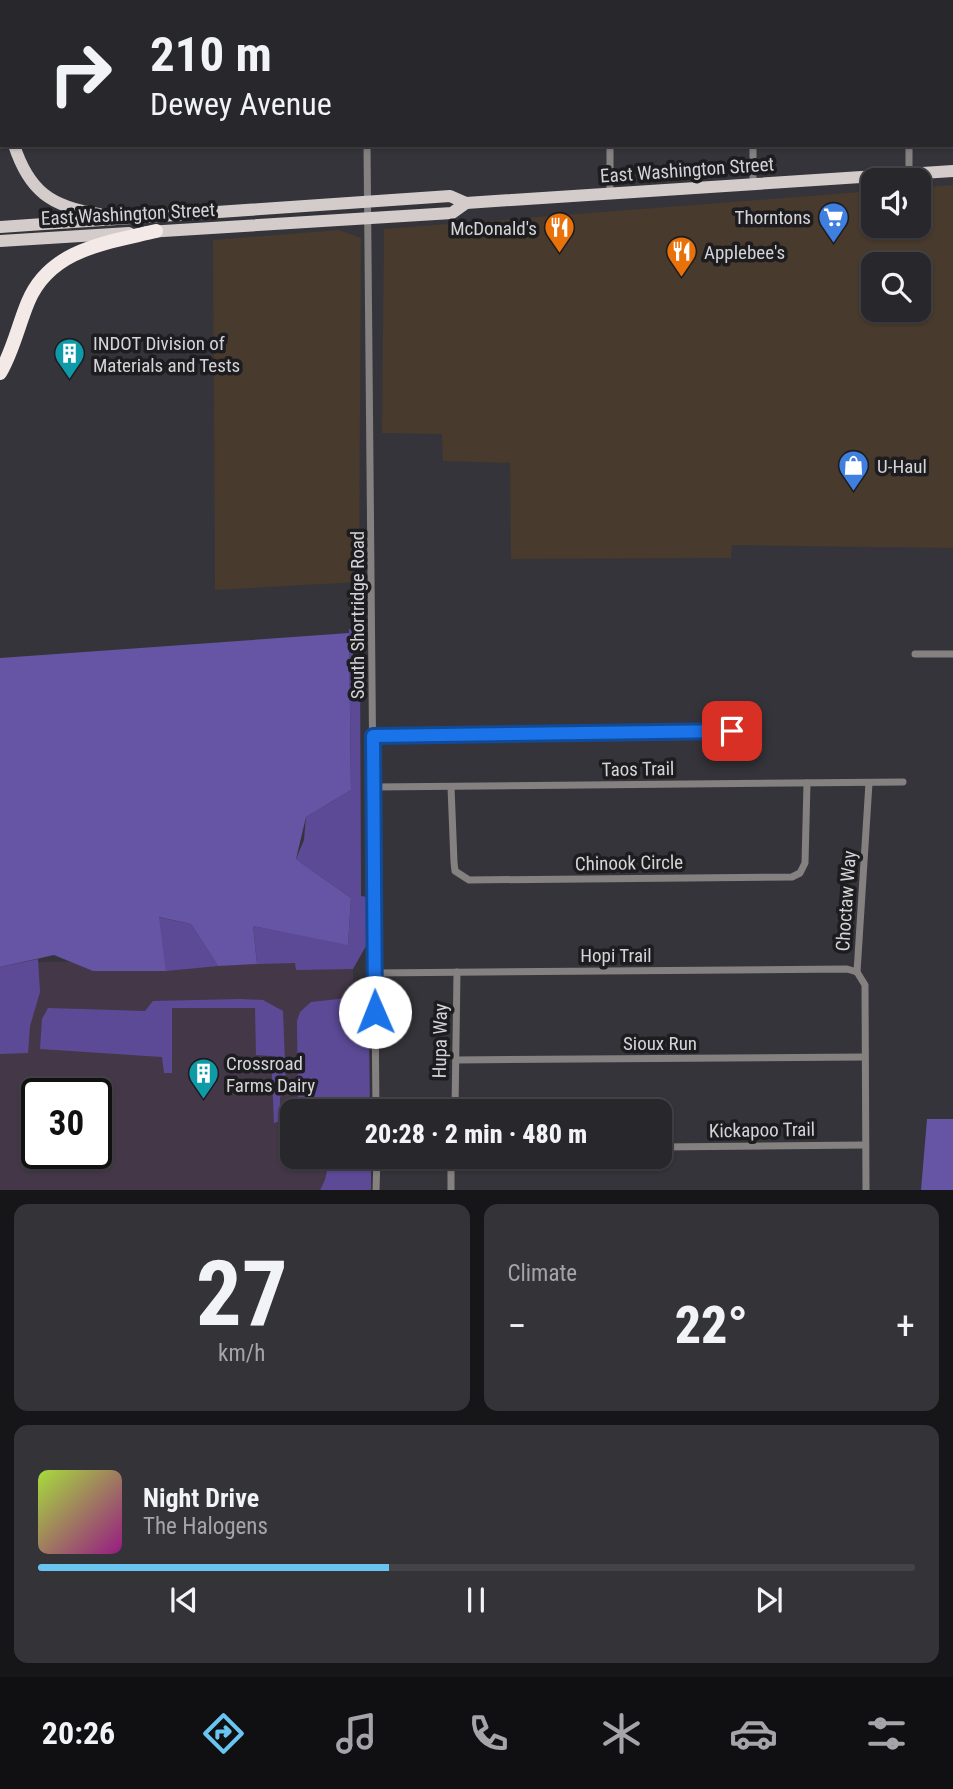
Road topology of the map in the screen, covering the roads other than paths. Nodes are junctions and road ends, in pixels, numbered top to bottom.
1 (15, 147) edge
2 (367, 147) edge
3 (610, 147) edge
4 (753, 147) edge
5 (909, 147) edge
6 (909, 168) edge
7 (953, 171) edge
8 (931, 172) edge
9 (861, 177) edge
10 (753, 184) junction
11 (610, 194) junction
12 (369, 202) junction
13 (466, 204) junction
14 (120, 218) junction
15 (369, 218) junction
16 (0, 227) edge
17 (156, 232) junction
18 (0, 241) edge
19 (0, 373) edge
20 (915, 654) dead end
21 (953, 654) edge
22 (732, 731) dead end
23 (373, 736) junction
24 (902, 782) dead end
25 (807, 783) junction
26 (869, 783) junction
27 (374, 787) junction
28 (452, 787) junction
29 (375, 972) junction
30 (457, 972) junction
31 (857, 972) junction
32 (865, 1057) junction
33 (456, 1060) junction
34 (376, 1099) edge
35 (455, 1099) edge
36 (864, 1145) junction
37 (672, 1147) edge
38 (377, 1169) edge
39 (451, 1169) edge
40 (376, 1190) edge
41 (450, 1190) edge
42 (866, 1190) edge

1 - 14 main road
2 - 12 street, South Shortridge Road
3 - 11 street
4 - 10 street
5 - 6 street
7 - 8 main road, East Washington Street
9 - 10 main road, East Washington Street
10 - 11 main road, East Washington Street
11 - 13 main road, East Washington Street
12 - 13 main road, East Washington Street
12 - 14 main road, East Washington Street
12 - 15 street, South Shortridge Road
13 - 15 main road, East Washington Street
14 - 16 main road, East Washington Street
15 - 17 main road, East Washington Street
15 - 23 street, South Shortridge Road
17 - 18 main road, East Washington Street
17 - 19 highway
20 - 21 street
22 - 23 street
23 - 27 street, South Shortridge Road
24 - 26 street, Taos Trail
25 - 26 street, Taos Trail
25 - 28 street, Taos Trail
25 - 28 street, Chinook Circle
26 - 31 street, Choctaw Way
27 - 28 street, Taos Trail
27 - 29 street, South Shortridge Road
29 - 30 street, Hopi Trail
29 - 34 street, South Shortridge Road
30 - 31 street, Hopi Trail
30 - 33 street, Hupa Way
31 - 32 street, Choctaw Way
32 - 33 street, Sioux Run
32 - 36 street, Choctaw Way
33 - 35 street, Hupa Way
36 - 37 street, Kickapoo Trail
36 - 42 street, Choctaw Way
38 - 40 street
39 - 41 street

